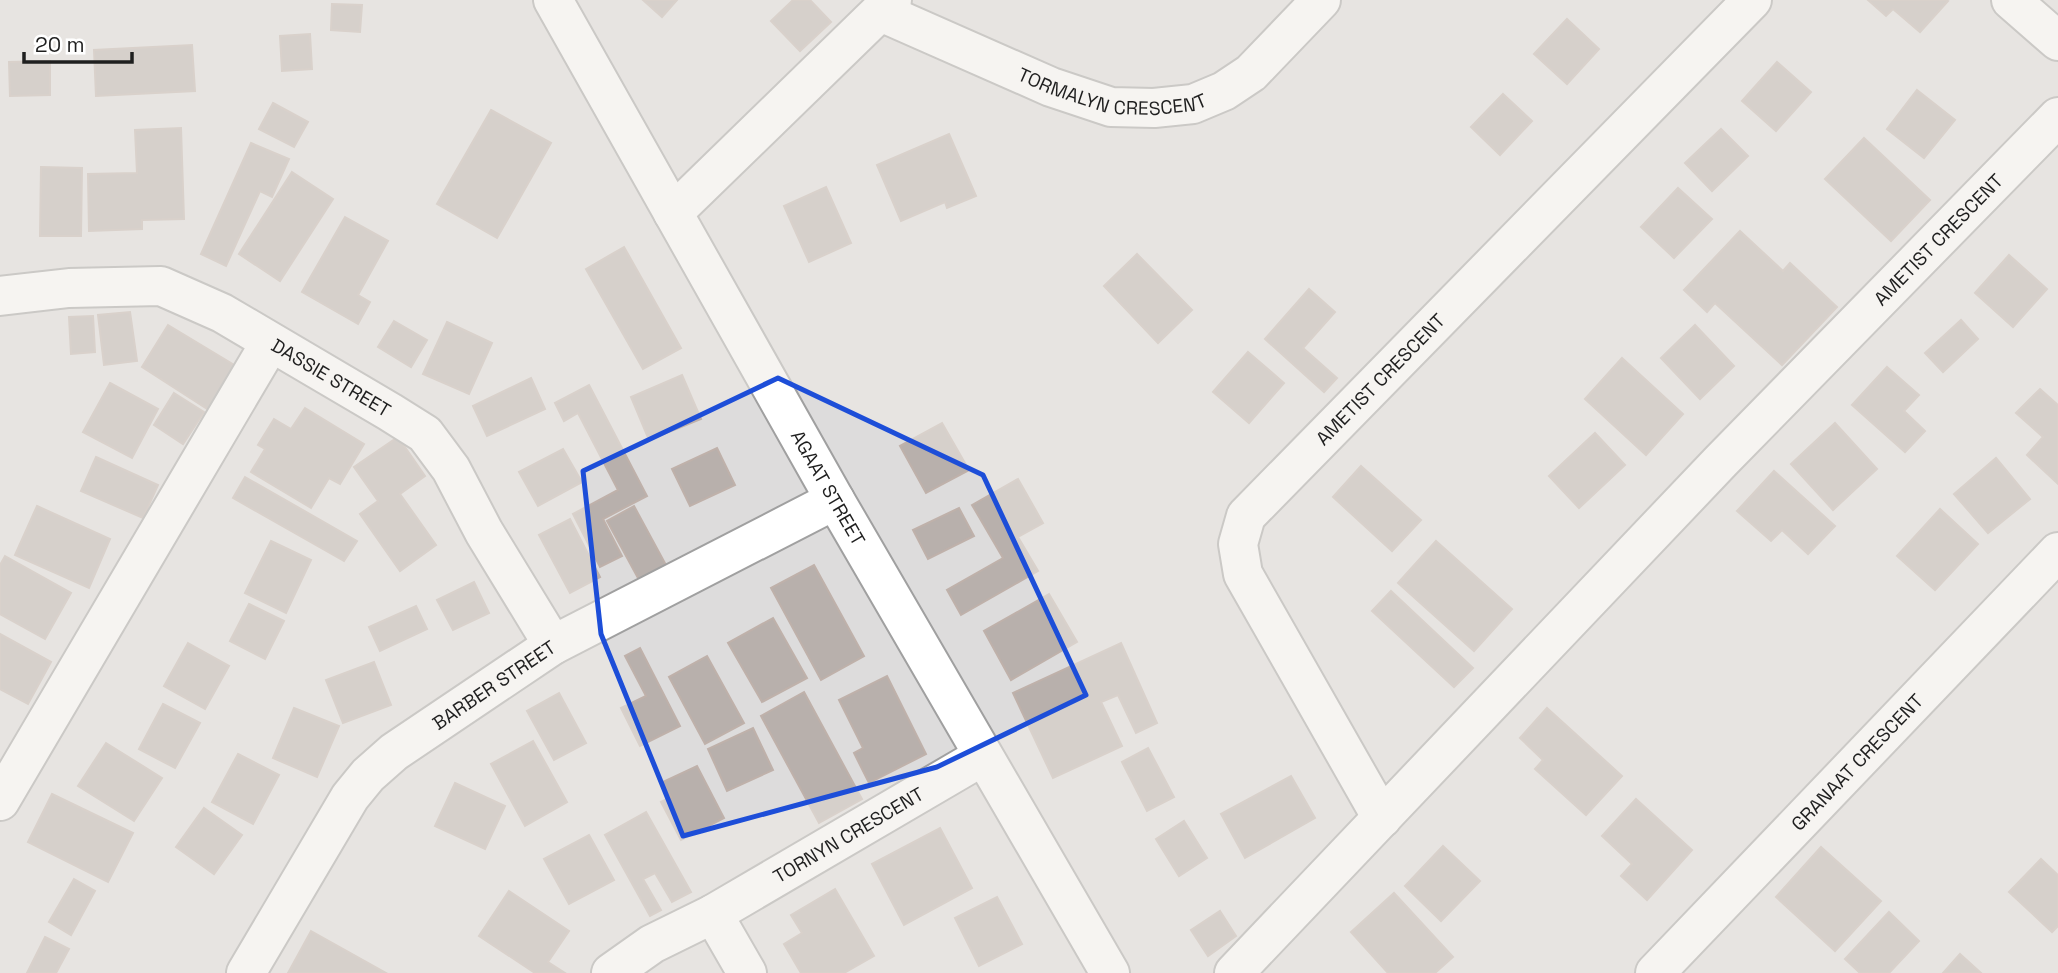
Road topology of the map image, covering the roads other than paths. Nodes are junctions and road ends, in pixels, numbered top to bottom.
1 (554, 0) edge
2 (1321, 0) edge
3 (1752, 0) edge
4 (2011, 0) edge
5 (886, 6) edge
6 (2058, 41) edge
7 (2058, 117) edge
8 (673, 213) junction
9 (0, 296) edge
10 (270, 344) junction
11 (835, 500) junction
12 (2058, 552) edge
13 (553, 645) junction
14 (983, 756) junction
15 (0, 802) edge
16 (1382, 818) junction
17 (713, 914) junction
18 (246, 973) edge
19 (611, 973) edge
20 (747, 973) edge
21 (1110, 973) edge
22 (1234, 973) edge
23 (1656, 973) edge

1 - 8 street, AGAAT STREET
2 - 5 street, TORMALYN CRESCENT
3 - 16 street, AMETIST CRESCENT
4 - 6 street
5 - 8 street, TORMALYN CRESCENT
7 - 16 street, AMETIST CRESCENT
8 - 11 street, AGAAT STREET
9 - 10 street, DASSIE STREET
10 - 13 street, DASSIE STREET
10 - 15 street
11 - 13 street, BARBER STREET
11 - 14 street, AGAAT STREET
12 - 23 street, GRANAAT CRESCENT
13 - 18 street, BARBER STREET
14 - 17 street, TORNYN CRESCENT
14 - 21 street, AGAAT STREET
16 - 22 street, AMETIST CRESCENT
17 - 19 street, TORNYN CRESCENT
17 - 20 street

